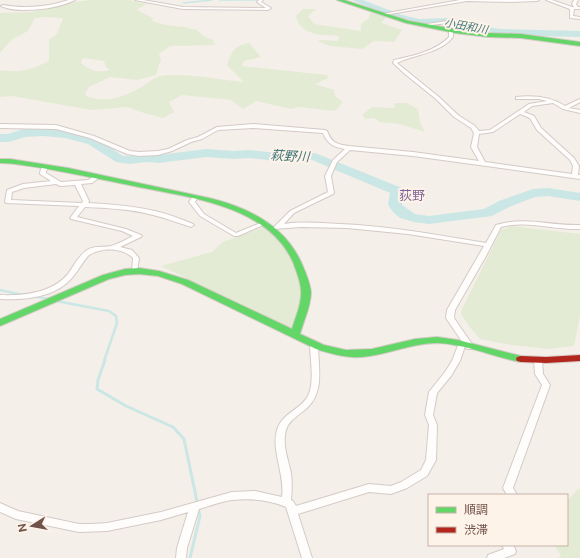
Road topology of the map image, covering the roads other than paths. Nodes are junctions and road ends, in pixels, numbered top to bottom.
1 (72, 0) edge
2 (137, 0) edge
3 (261, 0) edge
4 (339, 0) edge
5 (458, 0) edge
6 (467, 0) edge
7 (537, 0) edge
8 (548, 0) edge
9 (577, 1) edge
10 (4, 6) dead end
11 (576, 8) edge
12 (384, 14) junction
13 (580, 18) edge
14 (449, 26) junction
15 (580, 44) edge
16 (518, 98) dead end
17 (580, 100) edge
18 (554, 101) junction
19 (566, 108) junction
20 (519, 112) junction
21 (580, 112) edge
22 (0, 126) edge
23 (477, 133) junction
24 (349, 148) junction
25 (0, 161) edge
26 (483, 164) junction
27 (46, 167) junction
28 (98, 176) junction
29 (577, 177) edge
30 (56, 182) junction
31 (77, 183) junction
32 (195, 197) junction
33 (85, 204) junction
34 (191, 225) dead end
35 (272, 226) junction
36 (580, 228) edge
37 (488, 245) junction
38 (112, 248) junction
39 (135, 271) junction
40 (0, 297) edge
41 (0, 323) edge
42 (295, 334) junction
43 (314, 344) junction
44 (466, 346) junction
45 (580, 358) edge
46 (538, 360) junction
47 (511, 494) edge
48 (286, 501) junction
49 (199, 506) junction
50 (0, 508) edge
51 (292, 511) junction
52 (508, 546) edge
53 (180, 558) edge
54 (307, 558) edge
55 (492, 558) edge

1 - 10 street
2 - 3 street
4 - 12 street
5 - 6 street
5 - 12 street
6 - 7 street
8 - 11 street
9 - 11 street
11 - 13 street
12 - 14 street
14 - 15 street
14 - 23 street
16 - 18 street
17 - 19 street
18 - 19 street
18 - 20 street
19 - 21 street
20 - 23 street
20 - 29 street
22 - 24 street
23 - 26 street
24 - 26 street
24 - 35 street
25 - 27 street
26 - 29 street
27 - 28 street
27 - 30 street
28 - 31 street
28 - 32 street
30 - 31 street
30 - 33 street
31 - 33 street
32 - 35 street
32 - 35 street
33 - 34 street
33 - 38 street
35 - 37 street
35 - 42 street
36 - 37 street
37 - 44 street
38 - 39 street
38 - 40 street
39 - 41 street
39 - 42 street
42 - 43 street
43 - 44 street
43 - 48 street
44 - 46 street
44 - 51 street
45 - 46 street
46 - 47 street
48 - 49 street
48 - 51 street
49 - 50 street
49 - 53 street
51 - 54 street
52 - 55 street

